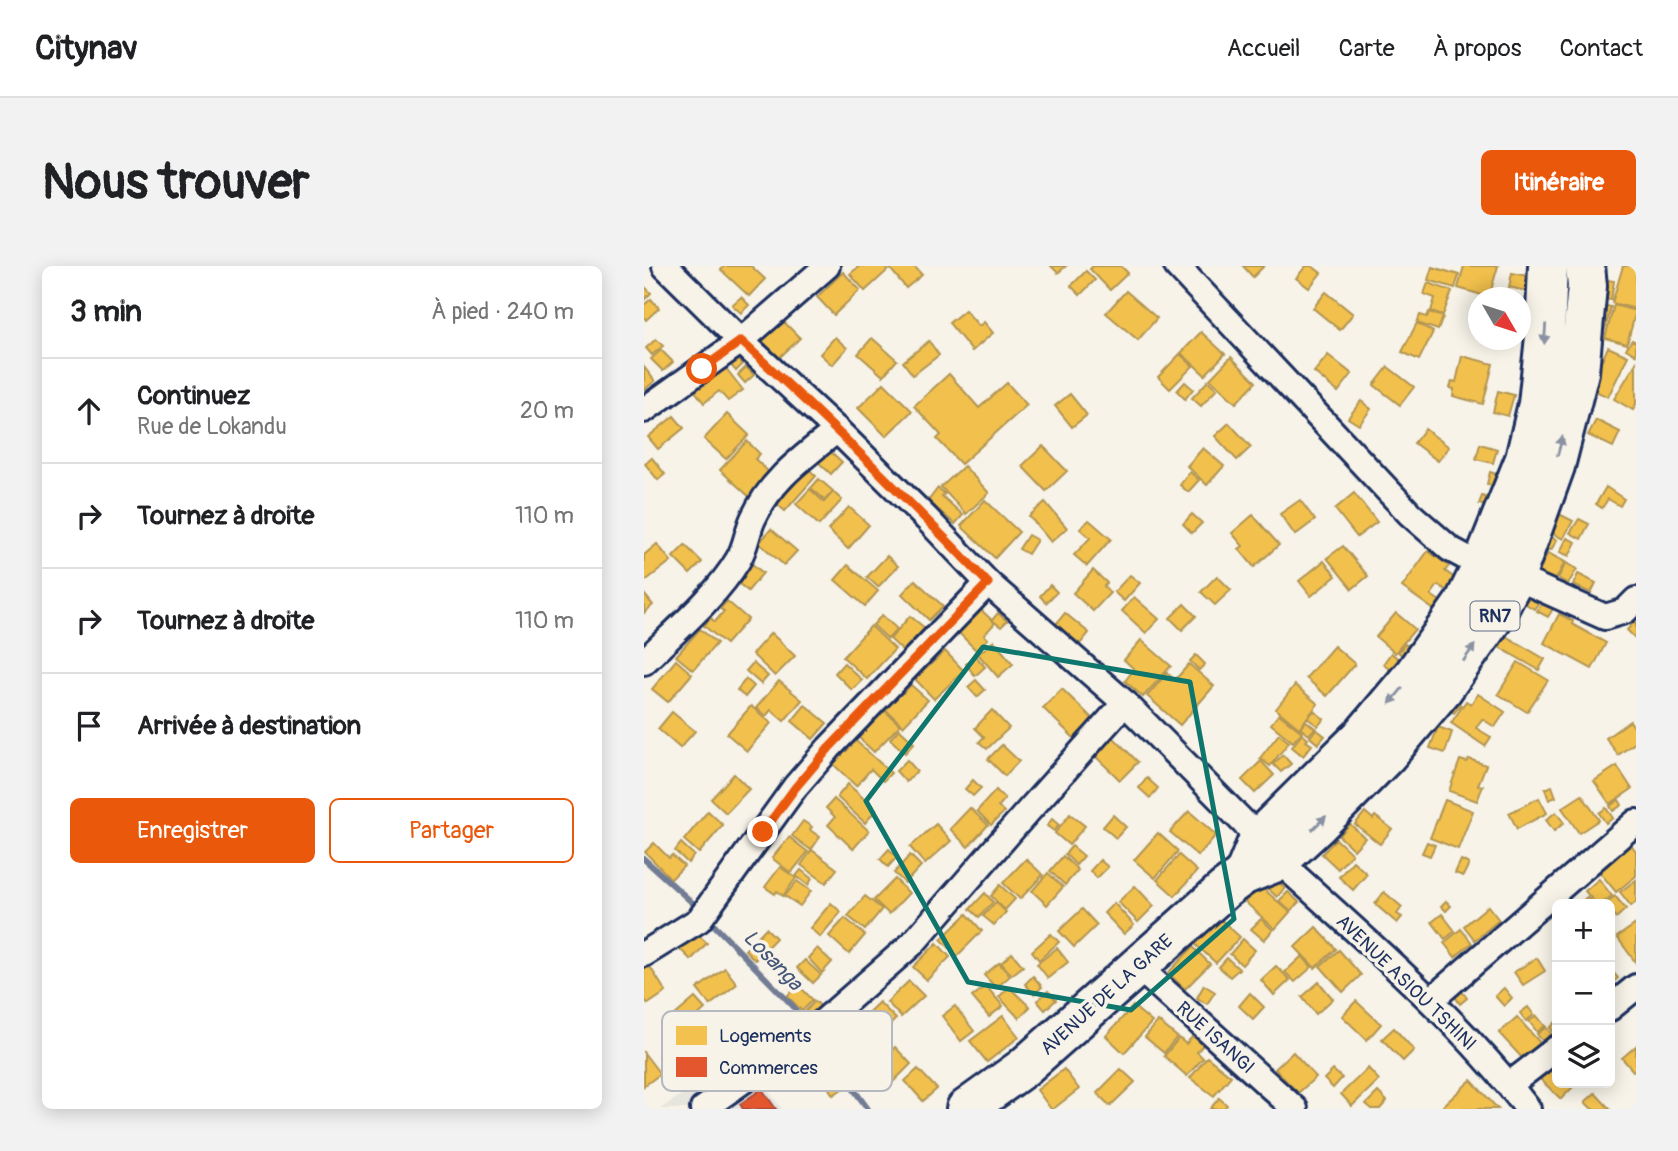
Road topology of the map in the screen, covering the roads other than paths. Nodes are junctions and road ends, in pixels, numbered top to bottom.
1 (665, 266) edge
2 (827, 266) edge
3 (1177, 266) edge
4 (1586, 266) edge
5 (1543, 268) edge
6 (741, 341) junction
7 (644, 410) edge
8 (837, 430) junction
9 (1498, 571) junction
10 (988, 583) junction
11 (1636, 600) edge
12 (644, 663) edge
13 (1125, 703) junction
14 (1636, 822) edge
15 (1269, 849) junction
16 (644, 954) edge
17 (1137, 966) junction
18 (1636, 987) edge
19 (1431, 1000) junction
20 (1615, 1004) edge
21 (835, 1011) edge
22 (1552, 1052) edge
23 (1509, 1085) junction
24 (729, 1091) edge
25 (703, 1109) edge
26 (966, 1109) edge
27 (1295, 1109) edge
28 (1528, 1109) edge

1 - 6 street, AVENUE ASIOU TSHINI
2 - 6 street
3 - 9 street
9 -> 4 main road, RN7
5 -> 9 main road, RN7
6 - 7 street
6 - 8 street, AVENUE ASIOU TSHINI
8 - 10 street, AVENUE ASIOU TSHINI
8 - 12 street
9 - 11 street
9 - 15 main road, RN7
10 - 13 street, AVENUE ASIOU TSHINI
10 - 16 street
13 - 15 street, AVENUE ASIOU TSHINI
13 - 21 street
14 - 19 street
15 - 17 main road, AVENUE DE LA GARE / RN7
15 - 19 street, AVENUE ASIOU TSHINI
17 - 26 main road, AVENUE DE LA GARE / RN7
17 - 27 street, RUE ISANGI
18 - 20 street
19 - 23 street, AVENUE ASIOU TSHINI
22 - 23 street
23 - 28 street, AVENUE ASIOU TSHINI
24 - 25 street

